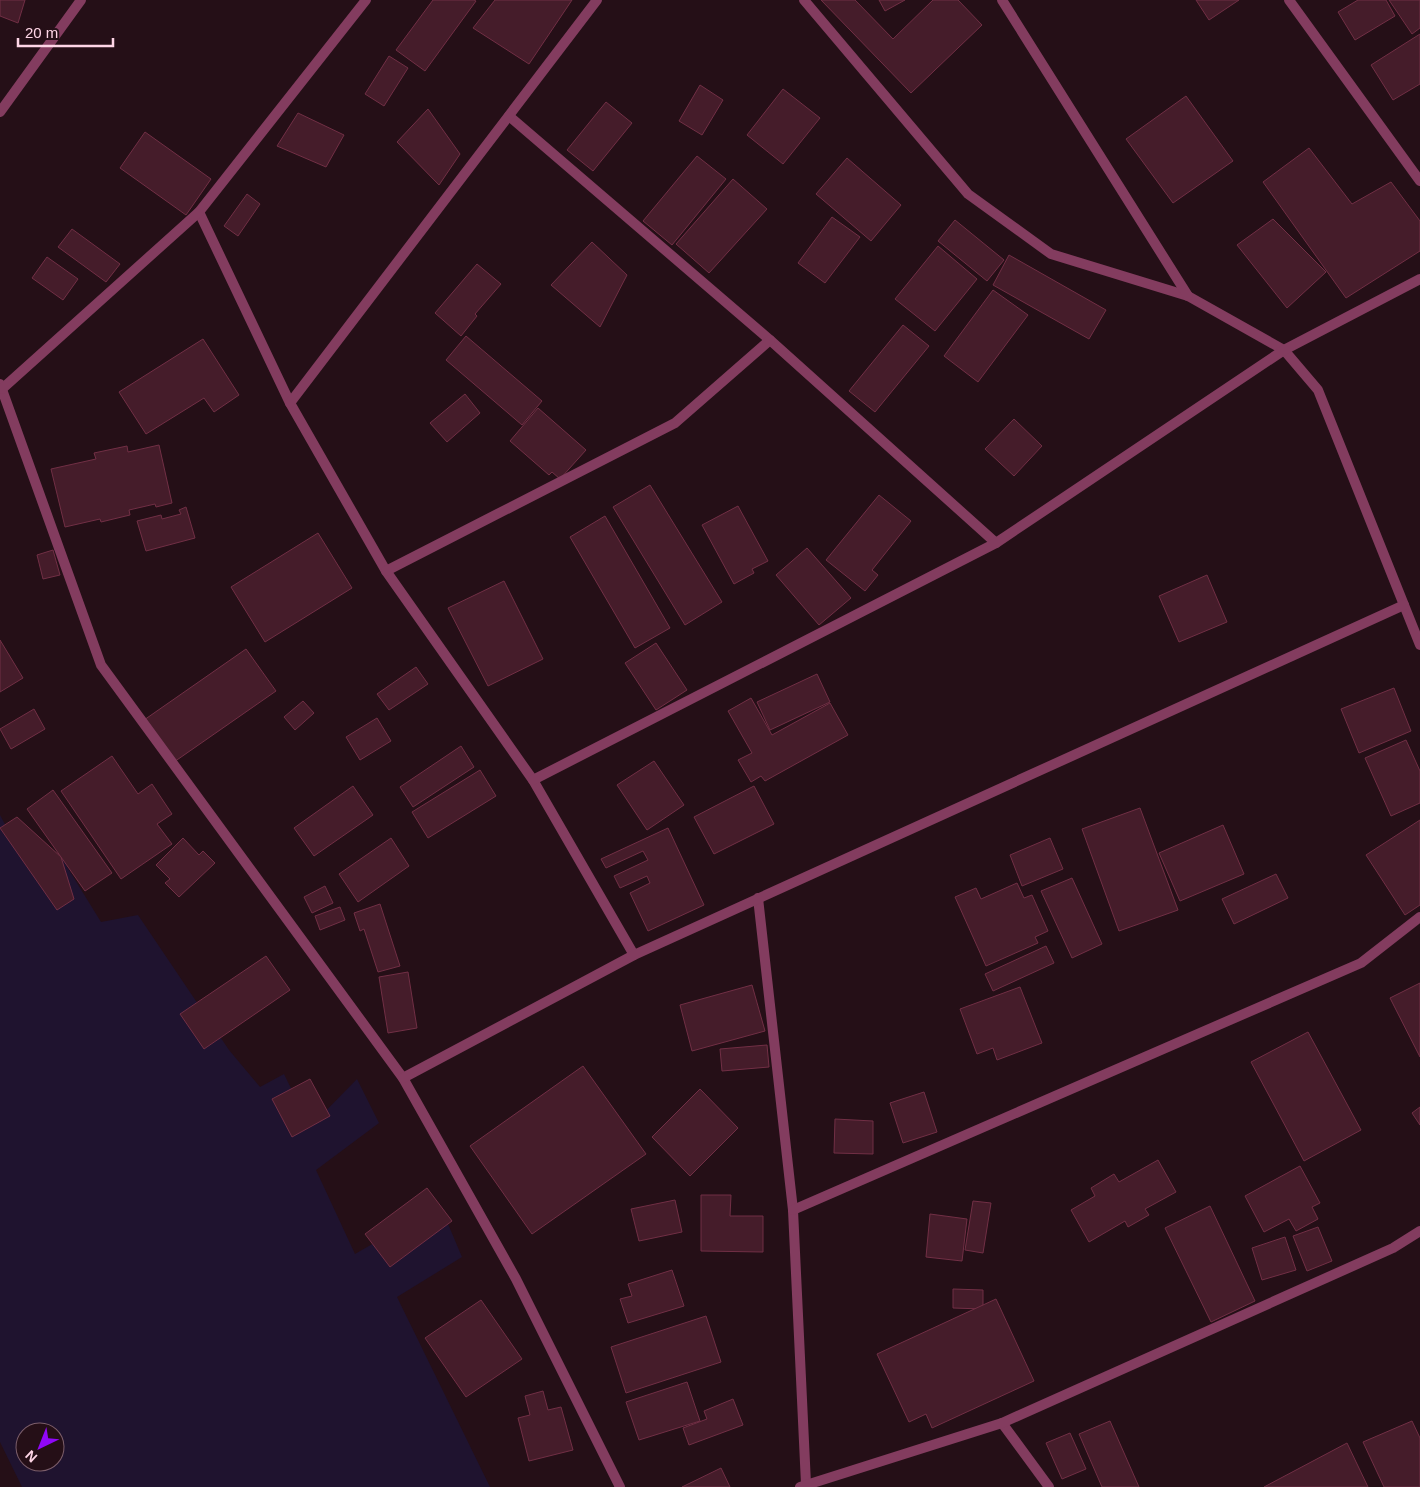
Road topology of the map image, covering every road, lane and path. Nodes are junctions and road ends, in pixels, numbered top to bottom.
1 (82, 0) edge
2 (366, 0) edge
3 (597, 0) edge
4 (804, 0) edge
5 (1002, 0) edge
6 (1289, 0) edge
7 (0, 112) edge
8 (508, 116) junction
9 (1420, 181) edge
10 (199, 212) junction
11 (1420, 279) edge
12 (1188, 296) junction
13 (770, 340) junction
14 (1284, 350) junction
15 (1, 387) edge
16 (290, 403) junction
17 (996, 543) junction
18 (386, 571) junction
19 (1404, 606) junction
20 (1420, 646) edge
21 (533, 780) junction
22 (758, 898) junction
23 (1420, 917) edge
24 (634, 955) junction
25 (404, 1078) junction
26 (794, 1210) junction
27 (1420, 1230) edge
28 (1002, 1423) junction
29 (803, 1486) edge
30 (620, 1487) edge
31 (1049, 1487) edge

1 - 7 street
2 - 10 street
3 - 8 street
4 - 12 street
5 - 12 street
6 - 9 street
8 - 13 street
8 - 16 street
10 - 15 street
10 - 16 street
11 - 14 street
12 - 14 street
13 - 17 street
13 - 18 street
14 - 17 street
14 - 19 street
15 - 25 street
16 - 18 street
17 - 21 street
18 - 21 street
19 - 20 street
19 - 22 street
21 - 24 street
22 - 24 street
22 - 26 street
23 - 26 street
24 - 25 street
25 - 30 street
26 - 29 street
27 - 28 street
28 - 29 street
28 - 31 street

